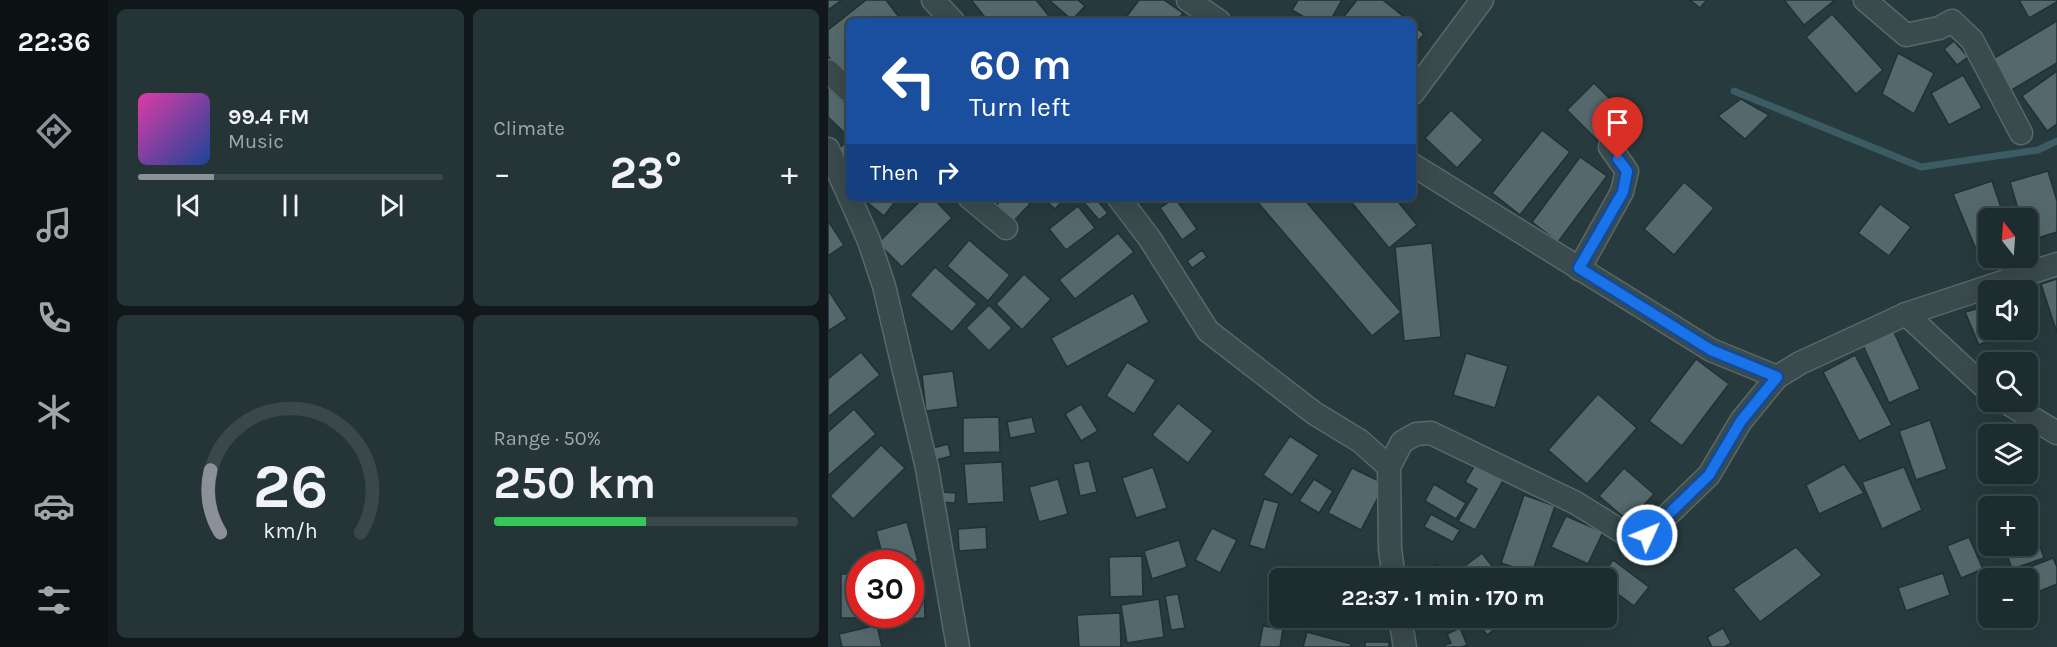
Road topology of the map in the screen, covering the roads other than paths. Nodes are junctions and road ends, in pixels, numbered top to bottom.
1 (933, 0) edge
2 (1188, 0) edge
3 (1482, 0) edge
4 (1865, 0) edge
5 (950, 18) edge
6 (1215, 18) edge
7 (828, 71) edge
8 (846, 88) edge
9 (1416, 89) edge
10 (2021, 133) dead end
11 (1610, 147) dead end
12 (828, 149) edge
13 (1416, 167) edge
14 (846, 190) edge
15 (851, 201) edge
16 (974, 201) edge
17 (1121, 201) edge
18 (1006, 228) dead end
19 (2057, 264) edge
20 (1579, 268) junction
21 (1906, 314) junction
22 (1777, 377) junction
23 (1978, 381) edge
24 (2022, 412) edge
25 (2057, 433) edge
26 (1389, 467) junction
27 (1393, 568) edge
28 (1402, 628) edge
29 (958, 647) edge
30 (1405, 647) edge

1 - 5 street
2 - 6 street
3 - 9 street
4 - 10 street
7 - 8 street
11 - 20 street
12 - 14 street
13 - 20 street
15 - 29 street
16 - 18 street
17 - 26 street
19 - 21 street
20 - 22 street
21 - 22 street
21 - 23 street
22 - 26 street
24 - 25 street
26 - 27 street
28 - 30 street

